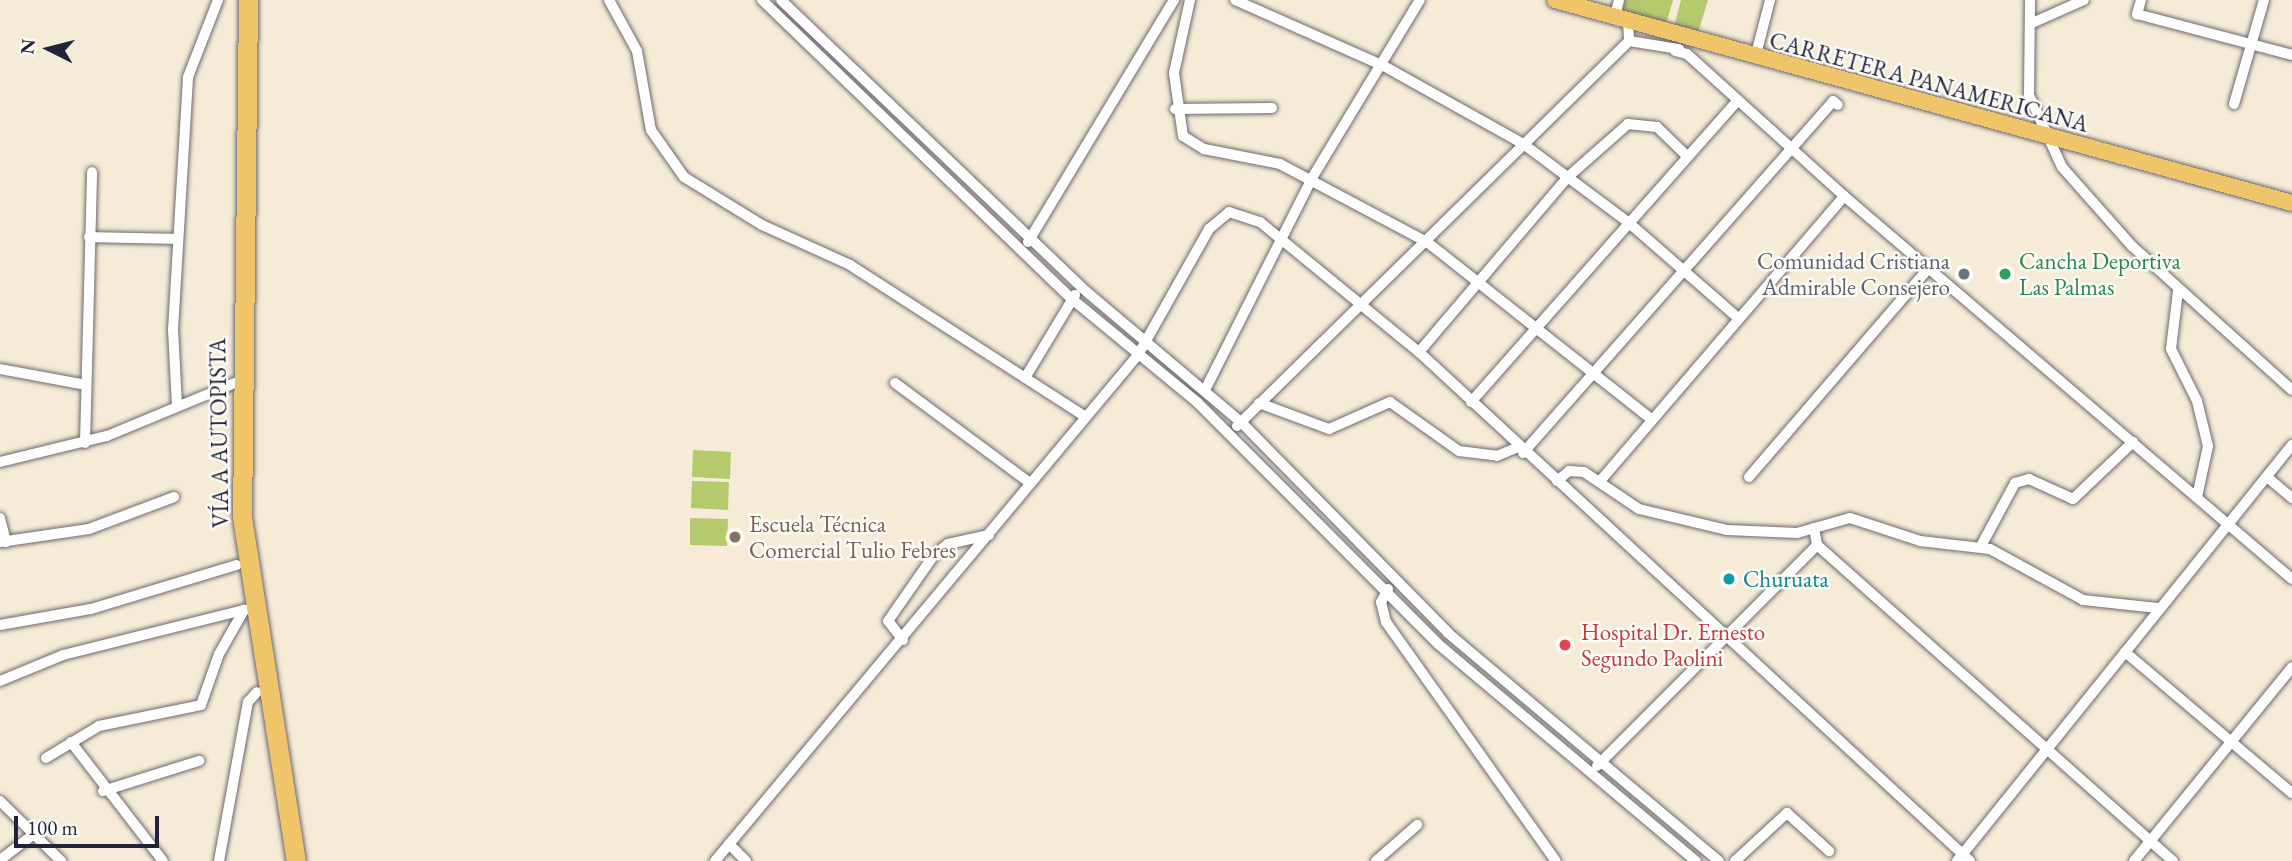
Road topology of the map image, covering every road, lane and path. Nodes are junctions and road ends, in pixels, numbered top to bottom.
1 (218, 0) edge
2 (235, 0) edge
3 (247, 0) edge
4 (609, 0) edge
5 (762, 0) edge
6 (781, 0) edge
7 (1174, 0) edge
8 (1191, 0) edge
9 (1236, 0) edge
10 (1420, 0) edge
11 (1555, 0) edge
12 (1770, 0) edge
13 (2030, 0) edge
14 (2084, 0) edge
15 (2141, 0) edge
16 (2264, 0) edge
17 (1621, 12) edge
18 (2030, 24) junction
19 (1629, 41) junction
20 (1694, 41) junction
21 (2252, 45) junction
22 (1675, 51) junction
23 (2292, 55) edge
24 (1755, 58) junction
25 (1384, 66) junction
26 (1738, 100) junction
27 (2234, 104) dead end
28 (1838, 105) dead end
29 (1272, 108) dead end
30 (1175, 109) junction
31 (2047, 139) junction
32 (1522, 143) junction
33 (1792, 149) junction
34 (1686, 155) junction
35 (92, 172) dead end
36 (1569, 176) junction
37 (1312, 178) junction
38 (1844, 196) junction
39 (2292, 203) edge
40 (1628, 222) junction
41 (89, 237) junction
42 (1031, 238) junction
43 (1281, 238) junction
44 (177, 239) junction
45 (1427, 242) junction
46 (1022, 250) junction
47 (1928, 269) junction
48 (1681, 270) junction
49 (1482, 282) junction
50 (1082, 287) junction
51 (2178, 290) junction
52 (1072, 299) junction
53 (1364, 307) junction
54 (1738, 318) junction
55 (1539, 325) junction
56 (1147, 343) junction
57 (1419, 352) junction
58 (1138, 355) junction
59 (0, 369) edge
60 (1593, 371) junction
61 (1025, 378) junction
62 (234, 381) junction
63 (895, 383) dead end
64 (86, 385) junction
65 (1205, 390) junction
66 (2292, 390) edge
67 (1471, 401) junction
68 (1259, 403) junction
69 (177, 407) junction
70 (1084, 416) junction
71 (1651, 419) junction
72 (1241, 422) junction
73 (1230, 433) junction
74 (2133, 442) junction
75 (85, 443) junction
76 (2292, 445) edge
77 (1520, 450) junction
78 (0, 462) edge
79 (1749, 477) dead end
80 (2267, 477) junction
81 (1601, 480) junction
82 (1557, 481) junction
83 (1030, 483) junction
84 (174, 497) dead end
85 (2197, 497) junction
86 (2292, 498) edge
87 (0, 518) edge
88 (2229, 525) junction
89 (1814, 528) junction
90 (989, 535) junction
91 (3, 542) edge
92 (1817, 545) junction
93 (1982, 546) junction
94 (237, 565) junction
95 (2292, 579) edge
96 (1395, 583) junction
97 (1384, 593) junction
98 (2158, 608) junction
99 (244, 610) junction
100 (0, 625) edge
101 (1727, 636) junction
102 (903, 640) junction
103 (2124, 652) junction
104 (2292, 667) edge
105 (0, 681) edge
106 (257, 692) junction
107 (2230, 740) junction
108 (71, 742) junction
109 (2048, 748) junction
110 (46, 758) dead end
111 (199, 761) dead end
112 (1601, 761) junction
113 (1591, 773) junction
114 (103, 791) junction
115 (2292, 793) edge
116 (0, 801) edge
117 (1417, 825) dead end
118 (34, 834) junction
119 (2150, 840) junction
120 (729, 844) junction
121 (1829, 851) dead end
122 (1963, 859) edge
123 (0, 860) edge
124 (61, 861) edge
125 (163, 861) edge
126 (219, 861) edge
127 (283, 861) edge
128 (296, 861) edge
129 (715, 861) edge
130 (746, 861) edge
131 (1376, 861) edge
132 (1556, 861) edge
133 (1696, 861) edge
134 (1719, 861) edge
135 (1735, 861) edge
136 (2134, 861) edge
137 (2173, 861) edge

1 - 44 street
2 - 62 highway, VÍA A AUTOPISTA
3 - 62 highway, VÍA A AUTOPISTA
4 - 61 street
5 - 46 street
6 - 42 street
7 - 42 street
8 - 30 street
9 - 25 street
10 - 25 street
11 - 17 main road, CARRETERA PANAMERICANA
12 - 24 street
13 - 18 street
14 - 18 street
15 - 21 street
16 - 21 street
17 - 19 street
17 - 20 main road, CARRETERA PANAMERICANA
18 - 31 street
19 - 22 street
19 - 32 street
20 - 22 street
20 - 24 main road, CARRETERA PANAMERICANA
21 - 23 street
21 - 27 street
22 - 26 street
24 - 31 main road, CARRETERA PANAMERICANA
25 - 32 street
25 - 37 street
26 - 33 street
26 - 34 street
28 - 33 street
29 - 30 street
30 - 37 street
31 - 39 main road, CARRETERA PANAMERICANA
31 - 51 street
32 - 36 street
32 - 45 street
33 - 38 street
33 - 48 street
34 - 36 street
34 - 40 street
35 - 41 street
36 - 40 street
36 - 49 street
37 - 43 street
37 - 45 street
38 - 47 street
38 - 54 street
40 - 48 street
40 - 55 street
41 - 44 street
41 - 64 street
42 - 46 street
42 - 50 street
43 - 53 street
43 - 56 street
43 - 65 street
44 - 69 street
45 - 49 street
45 - 53 street
46 - 52 street
47 - 74 street
47 - 79 street
48 - 54 street
48 - 60 street
49 - 55 street
49 - 57 street
50 - 52 street
50 - 56 street
51 - 66 street
51 - 85 street
52 - 58 street
52 - 61 street
53 - 57 street
53 - 68 street
54 - 71 street
55 - 60 street
55 - 67 street
56 - 58 street
56 - 65 street
57 - 67 street
58 - 70 street
58 - 73 street
59 - 64 street
60 - 71 street
60 - 77 street
61 - 70 street
62 - 69 street
62 - 94 highway, VÍA A AUTOPISTA
62 - 128 highway, VÍA A AUTOPISTA
63 - 83 street
64 - 75 street
65 - 72 street
67 - 77 street
68 - 72 street
68 - 77 street
69 - 75 street
70 - 83 street
71 - 81 street
72 - 73 street
72 - 96 street
73 - 97 street
74 - 85 street
74 - 93 street
75 - 78 street
76 - 80 street
77 - 82 street
80 - 86 street
80 - 88 street
81 - 82 street
81 - 89 street
82 - 101 street
83 - 90 street
84 - 91 street
85 - 88 street
87 - 91 street
88 - 95 street
88 - 98 street
89 - 92 street
89 - 93 street
90 - 102 street
90 - 102 street
92 - 101 street
92 - 109 street
93 - 98 street
94 - 99 highway, VÍA A AUTOPISTA
94 - 100 street
96 - 97 street
96 - 112 street
97 - 113 street
97 - 132 street
98 - 103 street
99 - 105 street
99 - 106 highway, VÍA A AUTOPISTA
99 - 108 street
101 - 112 street
101 - 122 street
102 - 120 street
103 - 107 street
103 - 109 street
104 - 107 street
106 - 126 street
106 - 127 highway, VÍA A AUTOPISTA
107 - 115 street
107 - 119 street
108 - 110 street
108 - 114 street
109 - 119 street
109 - 122 street
111 - 114 street
112 - 113 street
112 - 134 street
113 - 133 street
114 - 125 street
116 - 118 street
117 - 131 street
118 - 123 street
118 - 124 street
119 - 136 street
119 - 137 street
120 - 129 street
120 - 130 street
121 - 135 street

